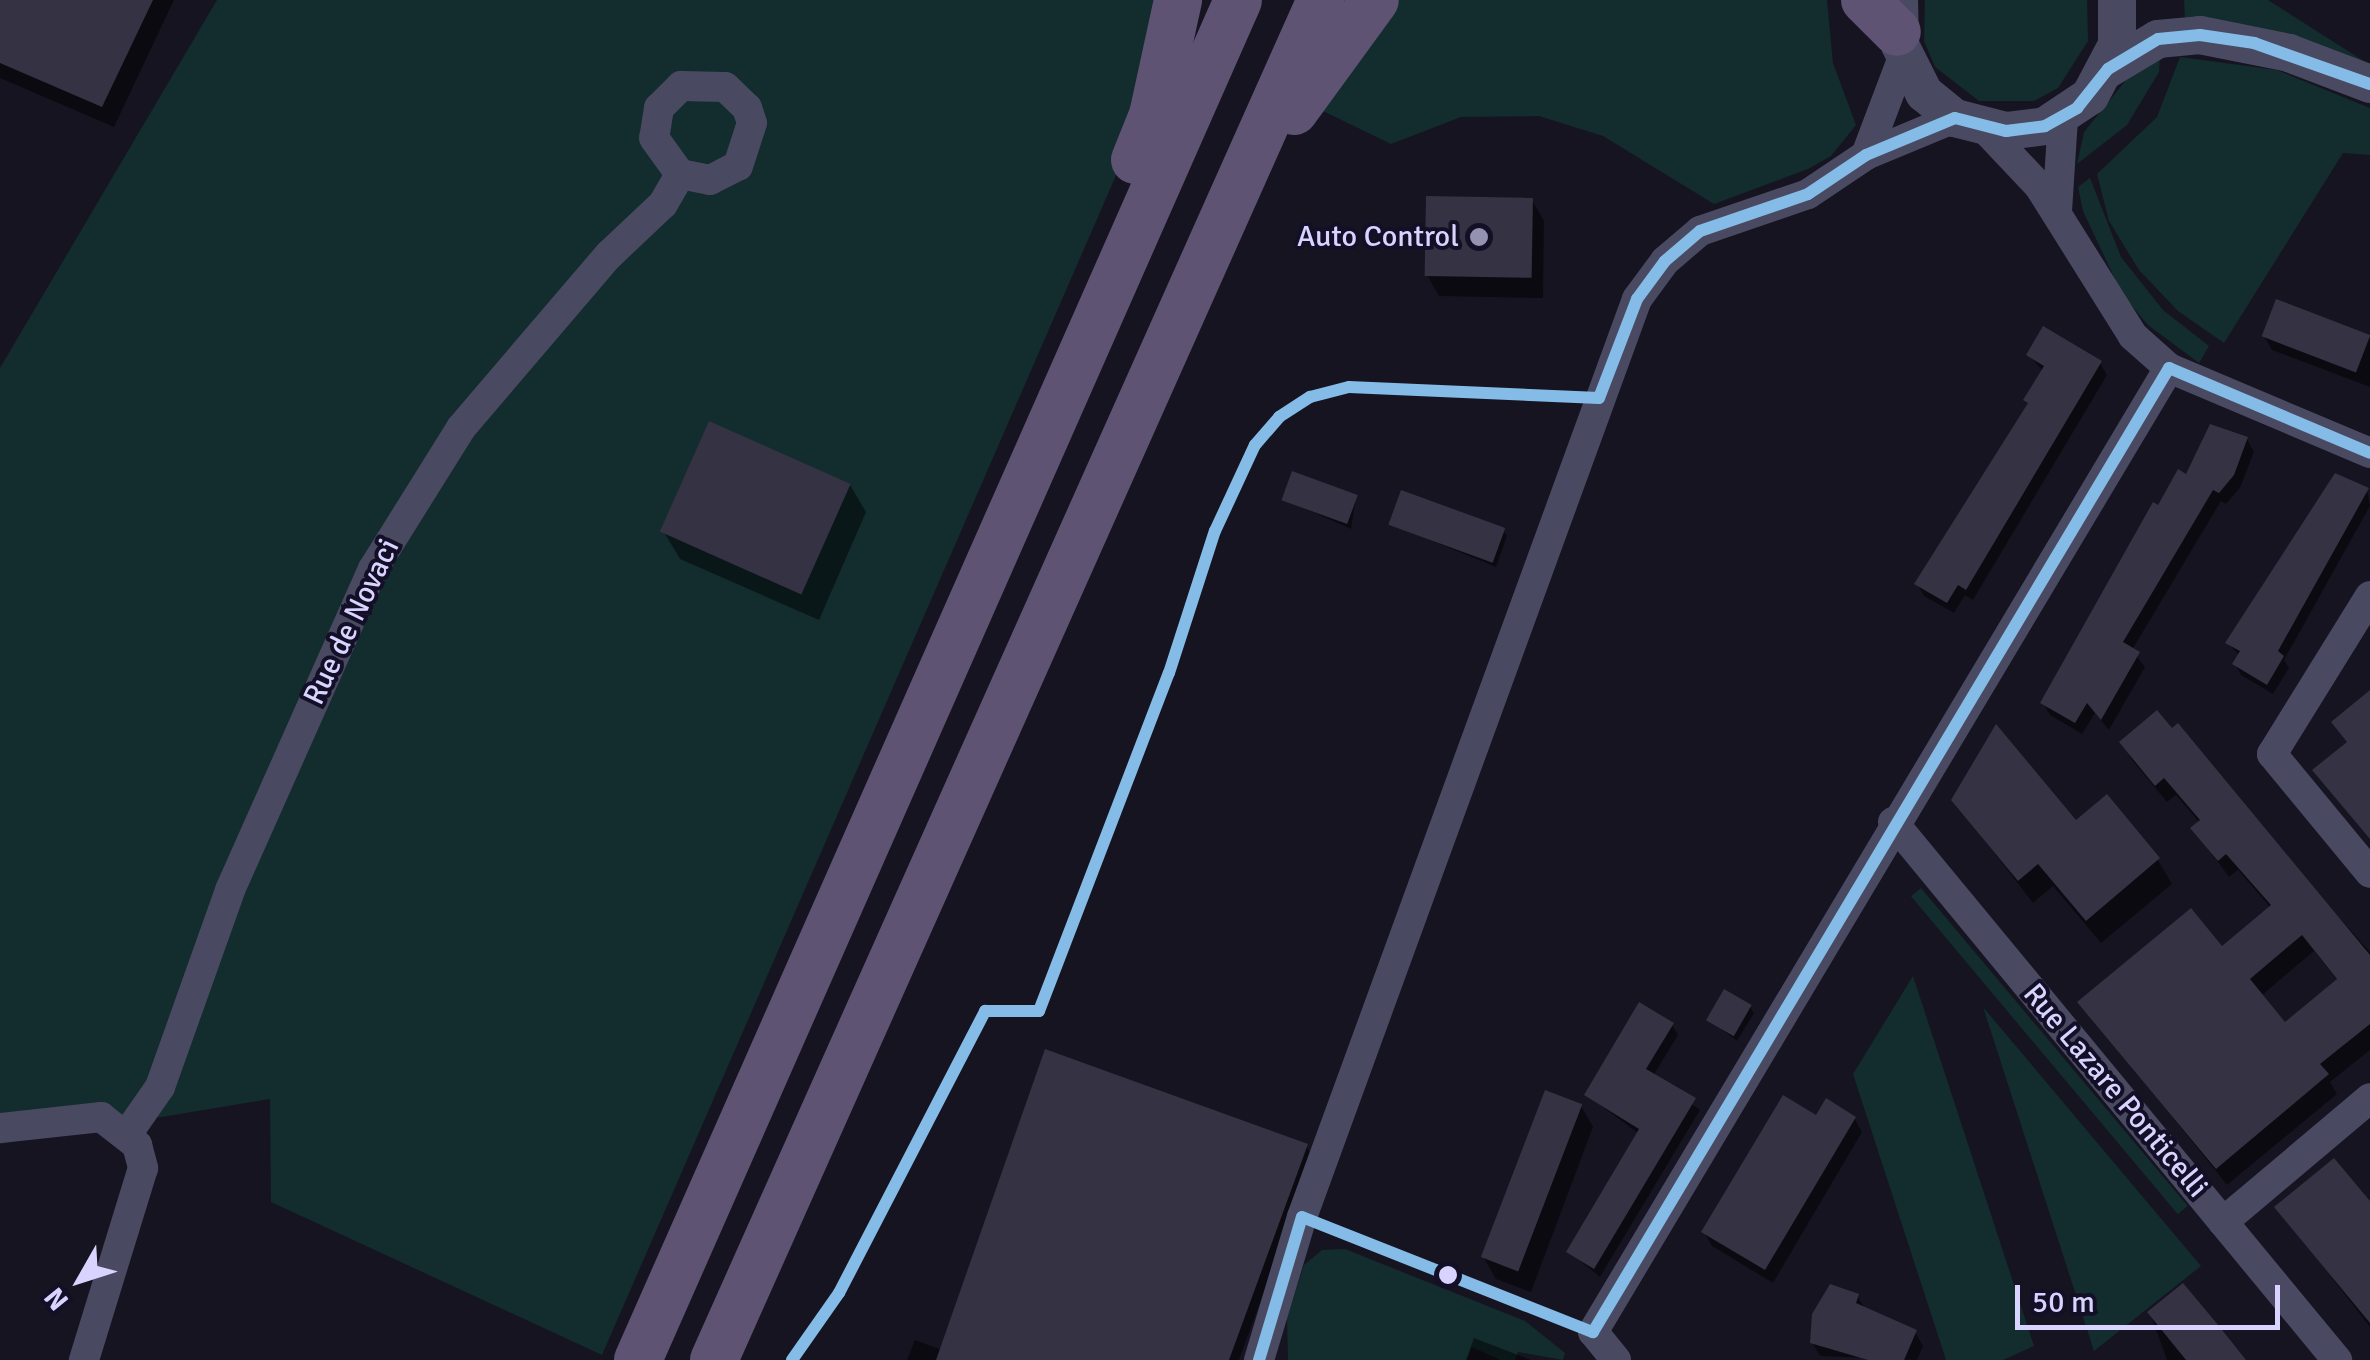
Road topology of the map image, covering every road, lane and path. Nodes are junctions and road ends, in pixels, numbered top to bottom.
1 (1178, 0) edge
2 (1238, 0) edge
3 (1321, 0) edge
4 (1375, 0) edge
5 (2117, 0) edge
6 (1891, 22) edge
7 (2108, 69) junction
8 (2370, 84) edge
9 (2063, 117) junction
10 (1971, 124) junction
11 (1866, 155) junction
12 (680, 174) dead end
13 (1230, 204) junction
14 (2057, 211) junction
15 (1116, 275) junction
16 (2169, 368) junction
17 (2370, 453) edge
18 (2370, 596) edge
19 (1893, 822) junction
20 (2370, 874) edge
21 (2370, 1098) edge
22 (0, 1128) edge
23 (128, 1132) junction
24 (2223, 1222) junction
25 (84, 1360) edge
26 (638, 1360) edge
27 (714, 1360) edge
28 (1259, 1360) edge
29 (1616, 1360) edge
30 (2336, 1360) edge

1 - 15 main road
2 - 15 main road
3 - 13 main road
4 - 13 main road
5 - 7 street
6 - 10 street
6 - 11 street
7 - 8 street
7 - 9 street
9 - 10 street
9 - 14 street
10 - 11 street
10 - 14 street
11 - 28 street
12 - 23 street, Rue de Novaci
13 - 27 main road
14 - 16 street
15 - 26 main road
16 - 17 street
16 - 19 street
18 - 20 street
19 - 24 street, Rue Lazare Ponticelli
19 - 29 street
21 - 24 street
22 - 23 street
23 - 25 street
24 - 30 street, Rue Lazare Ponticelli

